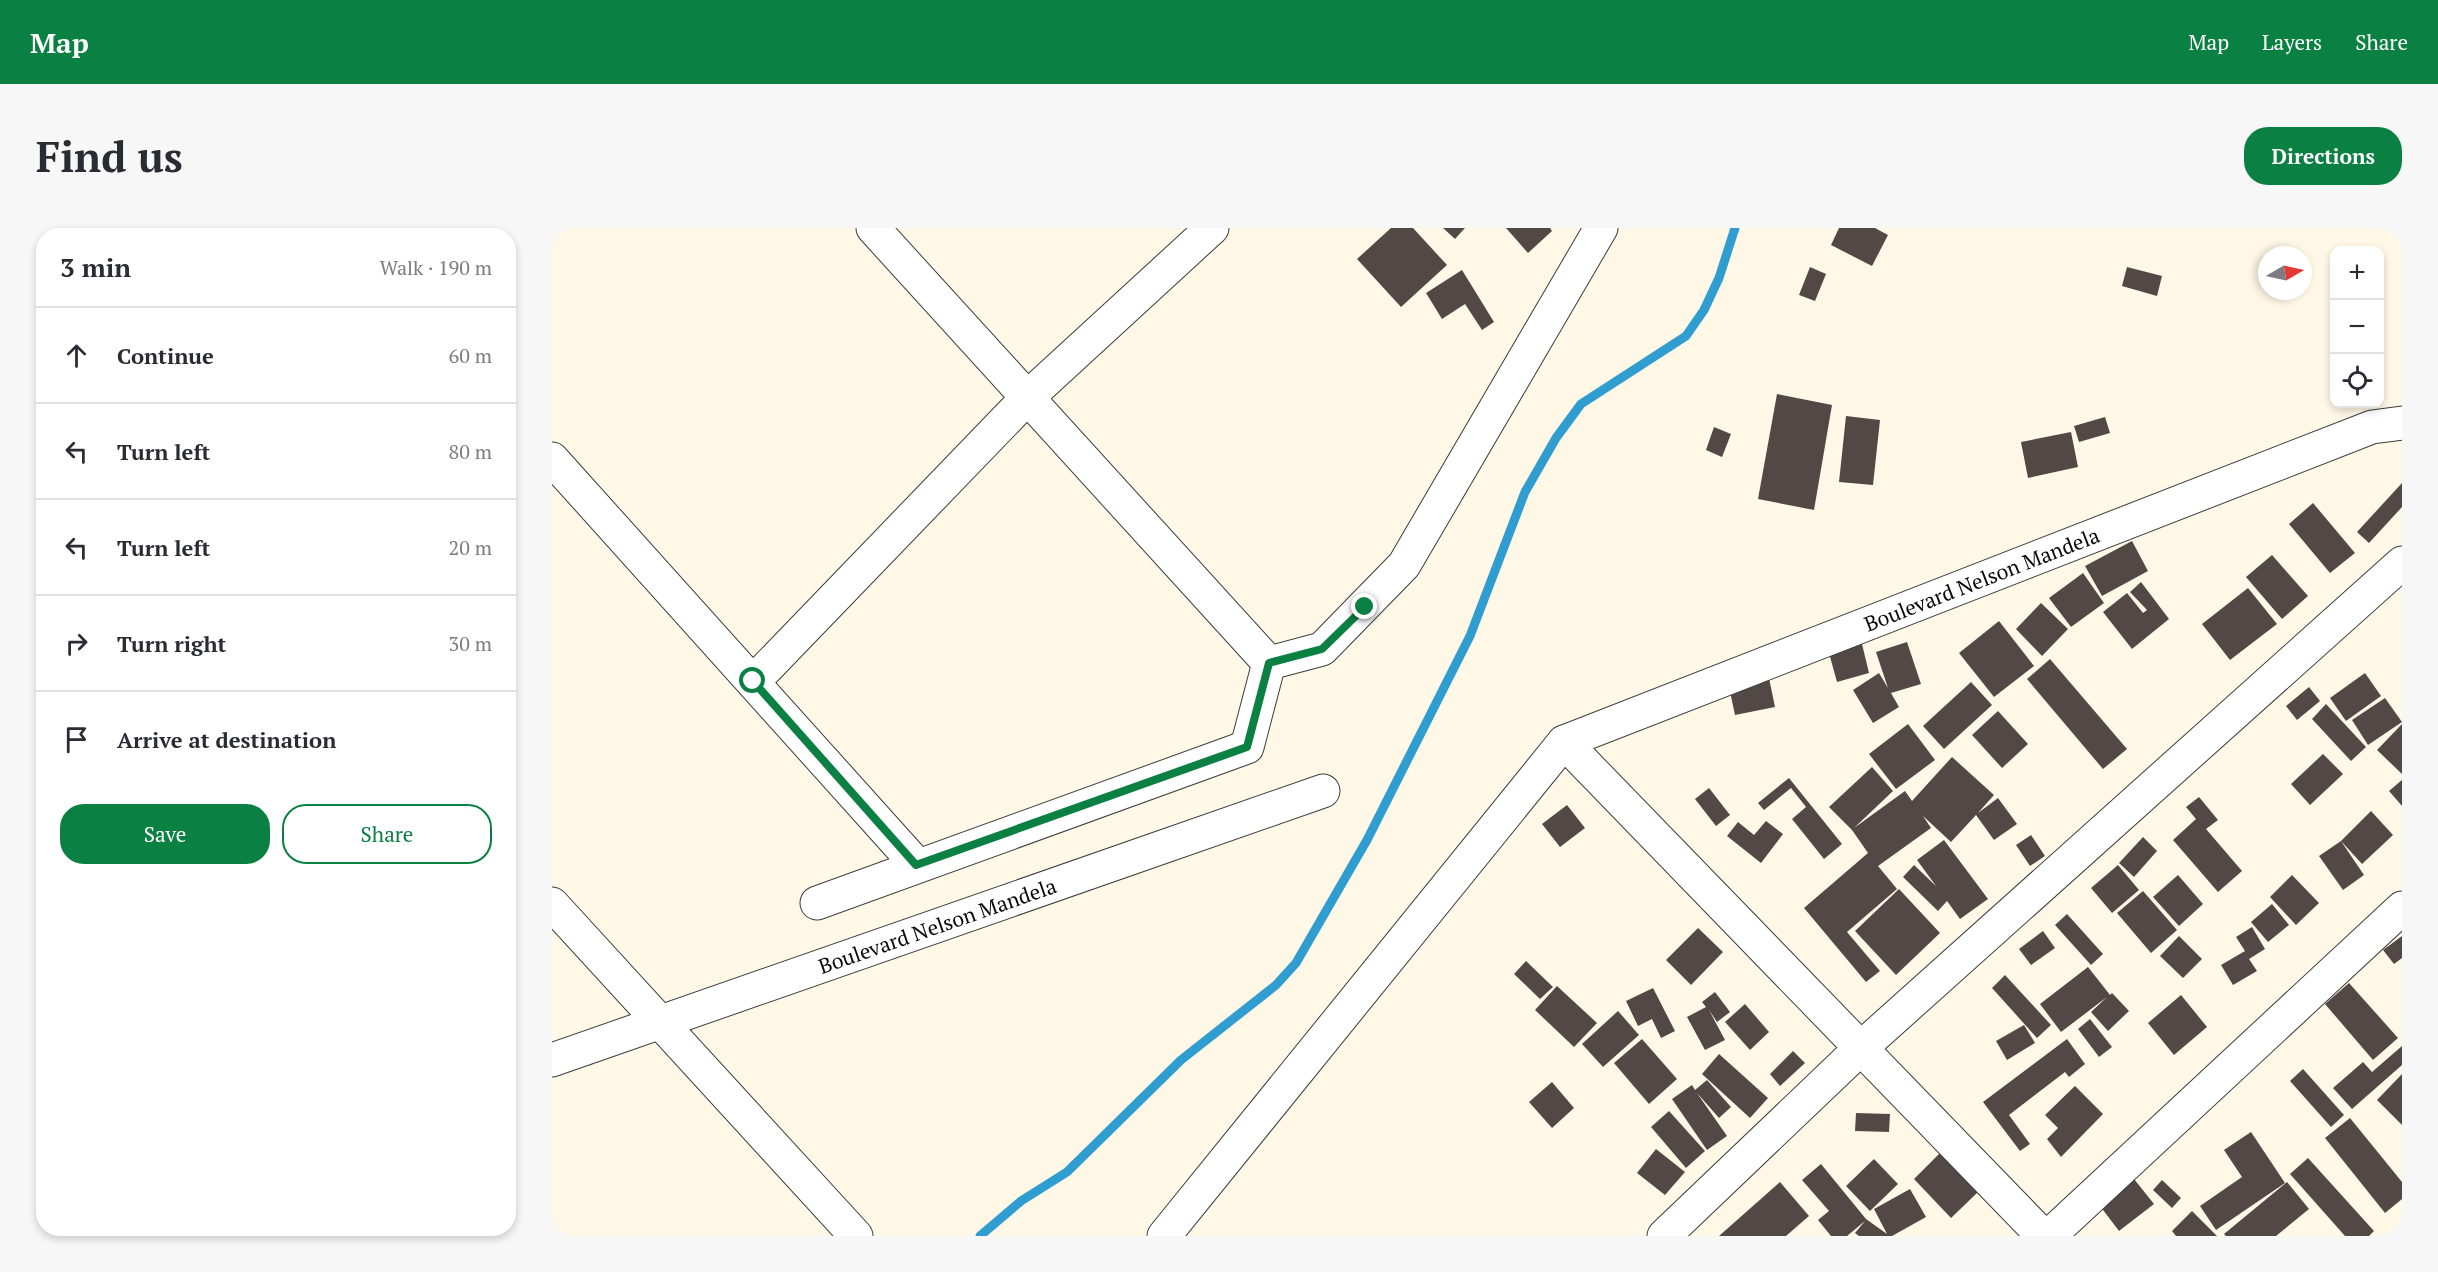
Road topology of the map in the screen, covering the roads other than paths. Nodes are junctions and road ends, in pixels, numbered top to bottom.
1 (873, 228) edge
2 (1212, 228) edge
3 (1601, 228) edge
4 (1028, 397) junction
5 (2402, 423) edge
6 (552, 459) edge
7 (2402, 563) edge
8 (1269, 663) junction
9 (753, 681) junction
10 (1564, 742) junction
11 (1323, 791) dead end
12 (916, 865) junction
13 (817, 903) dead end
14 (552, 904) edge
15 (2402, 908) edge
16 (661, 1023) junction
17 (1862, 1047) junction
18 (552, 1060) edge
19 (856, 1236) edge
20 (1164, 1236) edge
21 (1664, 1236) edge
22 (2043, 1236) edge
23 (2049, 1236) edge

1 - 4 street
2 - 4 street
3 - 8 street
4 - 8 street
4 - 9 street
5 - 10 street, Boulevard Nelson Mandela
6 - 9 street
7 - 17 street
8 - 12 street
9 - 12 street
10 - 17 street
10 - 20 street
11 - 16 street, Boulevard Nelson Mandela
12 - 13 street
14 - 16 street
15 - 23 street
16 - 18 street, Boulevard Nelson Mandela
16 - 19 street
17 - 21 street
17 - 22 street

